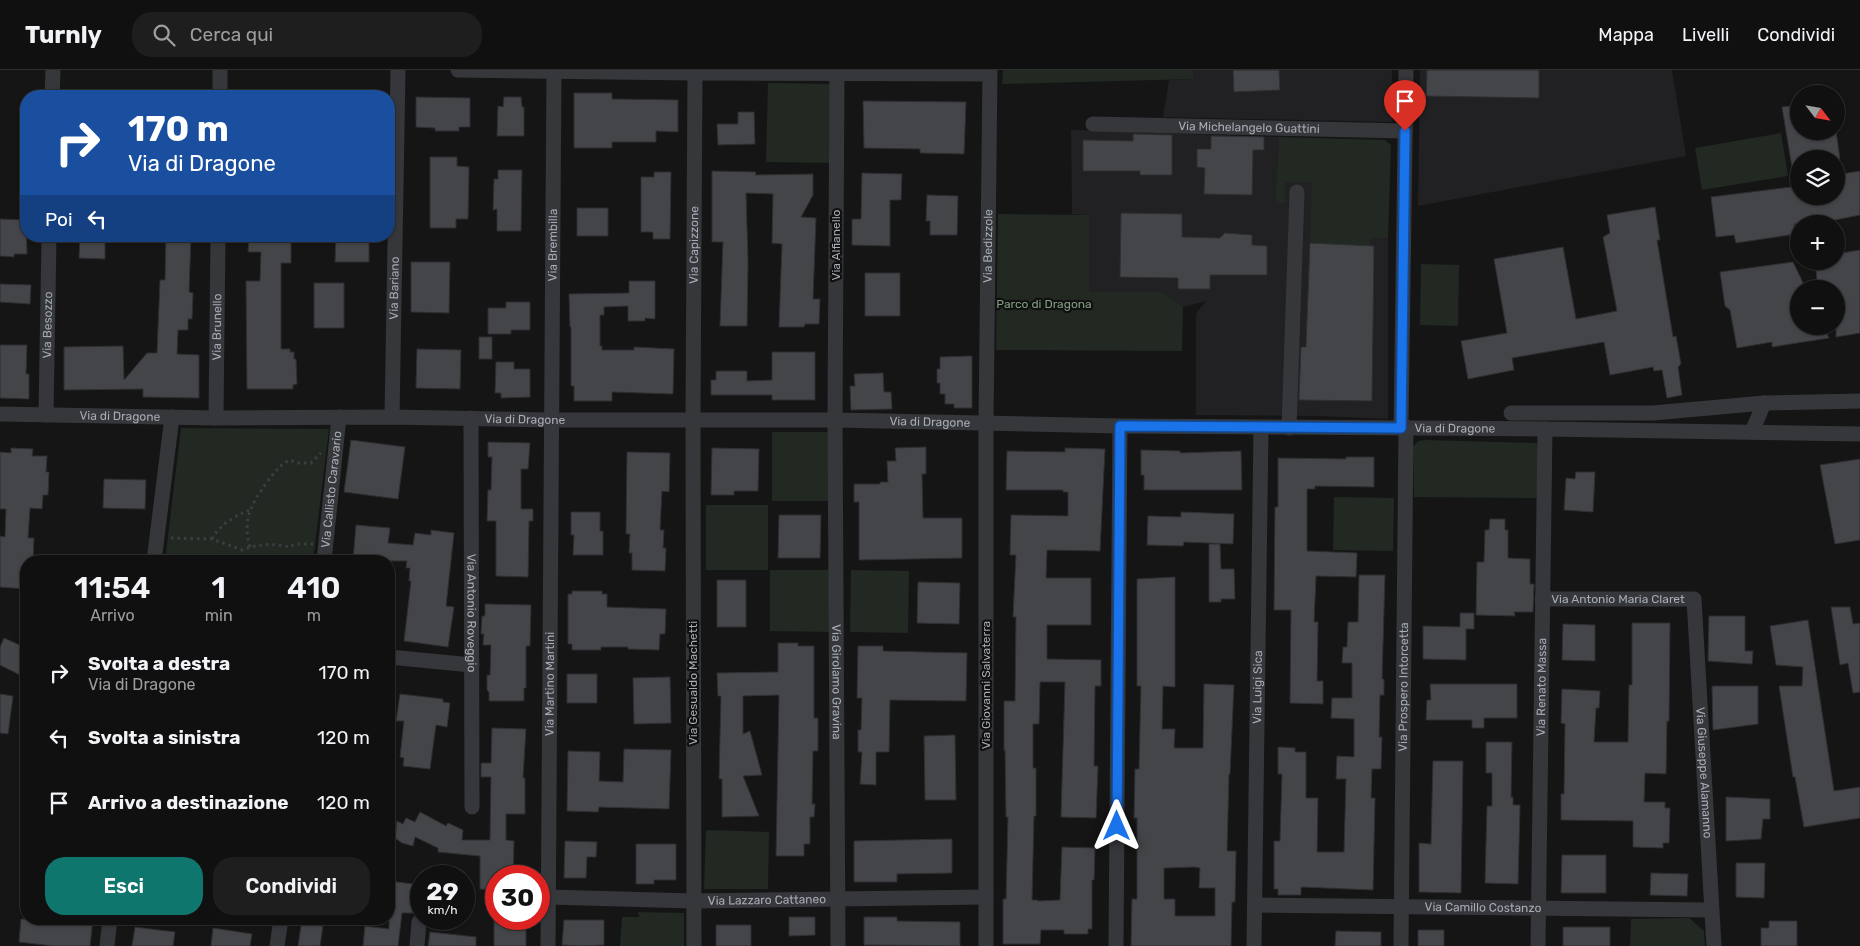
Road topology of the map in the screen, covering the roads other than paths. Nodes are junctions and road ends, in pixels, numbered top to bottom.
1 (53, 70) edge
2 (220, 70) edge
3 (398, 70) edge
4 (458, 70) edge
5 (554, 70) edge
6 (1406, 70) edge
7 (694, 72) edge
8 (837, 72) edge
9 (990, 72) edge
10 (52, 90) edge
11 (220, 90) edge
12 (1093, 124) dead end
13 (1405, 131) junction
14 (1297, 192) dead end
15 (50, 242) edge
16 (218, 242) edge
17 (1860, 401) edge
18 (1764, 403) junction
19 (1564, 412) junction
20 (1512, 413) dead end
21 (0, 414) edge
22 (46, 415) junction
23 (172, 417) junction
24 (339, 417) junction
25 (392, 417) junction
26 (216, 418) junction
27 (471, 418) junction
28 (552, 420) junction
29 (693, 420) junction
30 (835, 420) junction
31 (986, 423) junction
32 (1120, 426) junction
33 (1404, 427) junction
34 (1261, 428) junction
35 (1289, 428) junction
36 (1545, 429) junction
37 (1574, 429) junction
38 (1752, 432) junction
39 (1860, 434) edge
40 (155, 555) edge
41 (325, 555) edge
42 (1542, 599) junction
43 (1694, 599) joint
44 (395, 658) edge
45 (472, 665) junction
46 (472, 807) dead end
47 (548, 865) edge
48 (550, 897) edge
49 (986, 897) junction
50 (839, 898) junction
51 (694, 901) junction
52 (1255, 905) junction
53 (1401, 906) junction
54 (1539, 908) junction
55 (1710, 910) junction
56 (109, 925) edge
57 (280, 925) edge
58 (418, 930) edge
59 (548, 930) edge
60 (107, 946) edge
61 (277, 946) edge
62 (417, 946) edge
63 (548, 946) edge
64 (694, 946) edge
65 (838, 946) edge
66 (986, 946) edge
67 (1116, 946) edge
68 (1254, 946) edge
69 (1401, 946) edge
70 (1538, 946) edge
71 (1714, 946) edge

1 - 10 street
2 - 11 street
3 - 25 street, Via Bariano
4 - 5 street
5 - 7 street
5 - 28 street, Via Brembilla
6 - 13 street, Via Prospero Intorcetta
7 - 8 street
7 - 29 street, Via Capizzone
8 - 9 street
8 - 30 street, Via Alfianello
9 - 31 street, Via Bedizzole
12 - 13 street, Via Michelangelo Guattini
13 - 33 street, Via Prospero Intorcetta
14 - 35 street
15 - 22 street, Via Besozzo
16 - 26 street, Via Brunello
17 - 18 street
18 - 19 street
18 - 38 street
19 - 20 street
19 - 37 street
21 - 22 street, Via di Dragone
22 - 23 street, Via di Dragone
23 - 26 street, Via di Dragone
23 - 40 street
24 - 25 street, Via di Dragone
24 - 26 street, Via di Dragone
24 - 41 street, Via Callisto Caravario
25 - 27 street, Via di Dragone
27 - 28 street, Via di Dragone
27 - 45 street, Via Antonio Roveggio
28 - 29 street, Via di Dragone
28 - 47 street, Via Martino Martini
29 - 30 street, Via di Dragone
29 - 51 street, Via Gesualdo Machetti
30 - 31 street, Via di Dragone
30 - 50 street, Via Girolamo Gravina
31 - 32 street, Via di Dragone
31 - 49 street, Via Giovanni Salvaterra
32 - 34 street, Via di Dragone
32 - 67 street
33 - 35 street, Via di Dragone
33 - 36 street, Via di Dragone
33 - 53 street, Via Prospero Intorcetta
34 - 35 street, Via di Dragone
34 - 52 street, Via Luigi Sica
36 - 37 street, Via di Dragone
36 - 42 street, Via Renato Massa
37 - 38 street, Via di Dragone
38 - 39 street, Via di Dragone
42 - 43 street, Via Antonio Maria Claret
42 - 54 street, Via Renato Massa
43 - 55 street, Via Giuseppe Alamanno
44 - 45 street
45 - 46 street, Via Antonio Roveggio
48 - 51 street, Via Lazzaro Cattaneo
49 - 50 street, Via Lazzaro Cattaneo
49 - 66 street, Via Giovanni Salvaterra
50 - 51 street, Via Lazzaro Cattaneo
50 - 65 street, Via Girolamo Gravina
51 - 64 street, Via Gesualdo Machetti
52 - 53 street, Via Camillo Costanzo
52 - 68 street, Via Luigi Sica
53 - 54 street, Via Camillo Costanzo
53 - 69 street, Via Prospero Intorcetta
54 - 55 street, Via Camillo Costanzo
54 - 70 street, Via Renato Massa
55 - 71 street, Via Giuseppe Alamanno
56 - 60 street
57 - 61 street
58 - 62 street
59 - 63 street, Via Martino Martini

